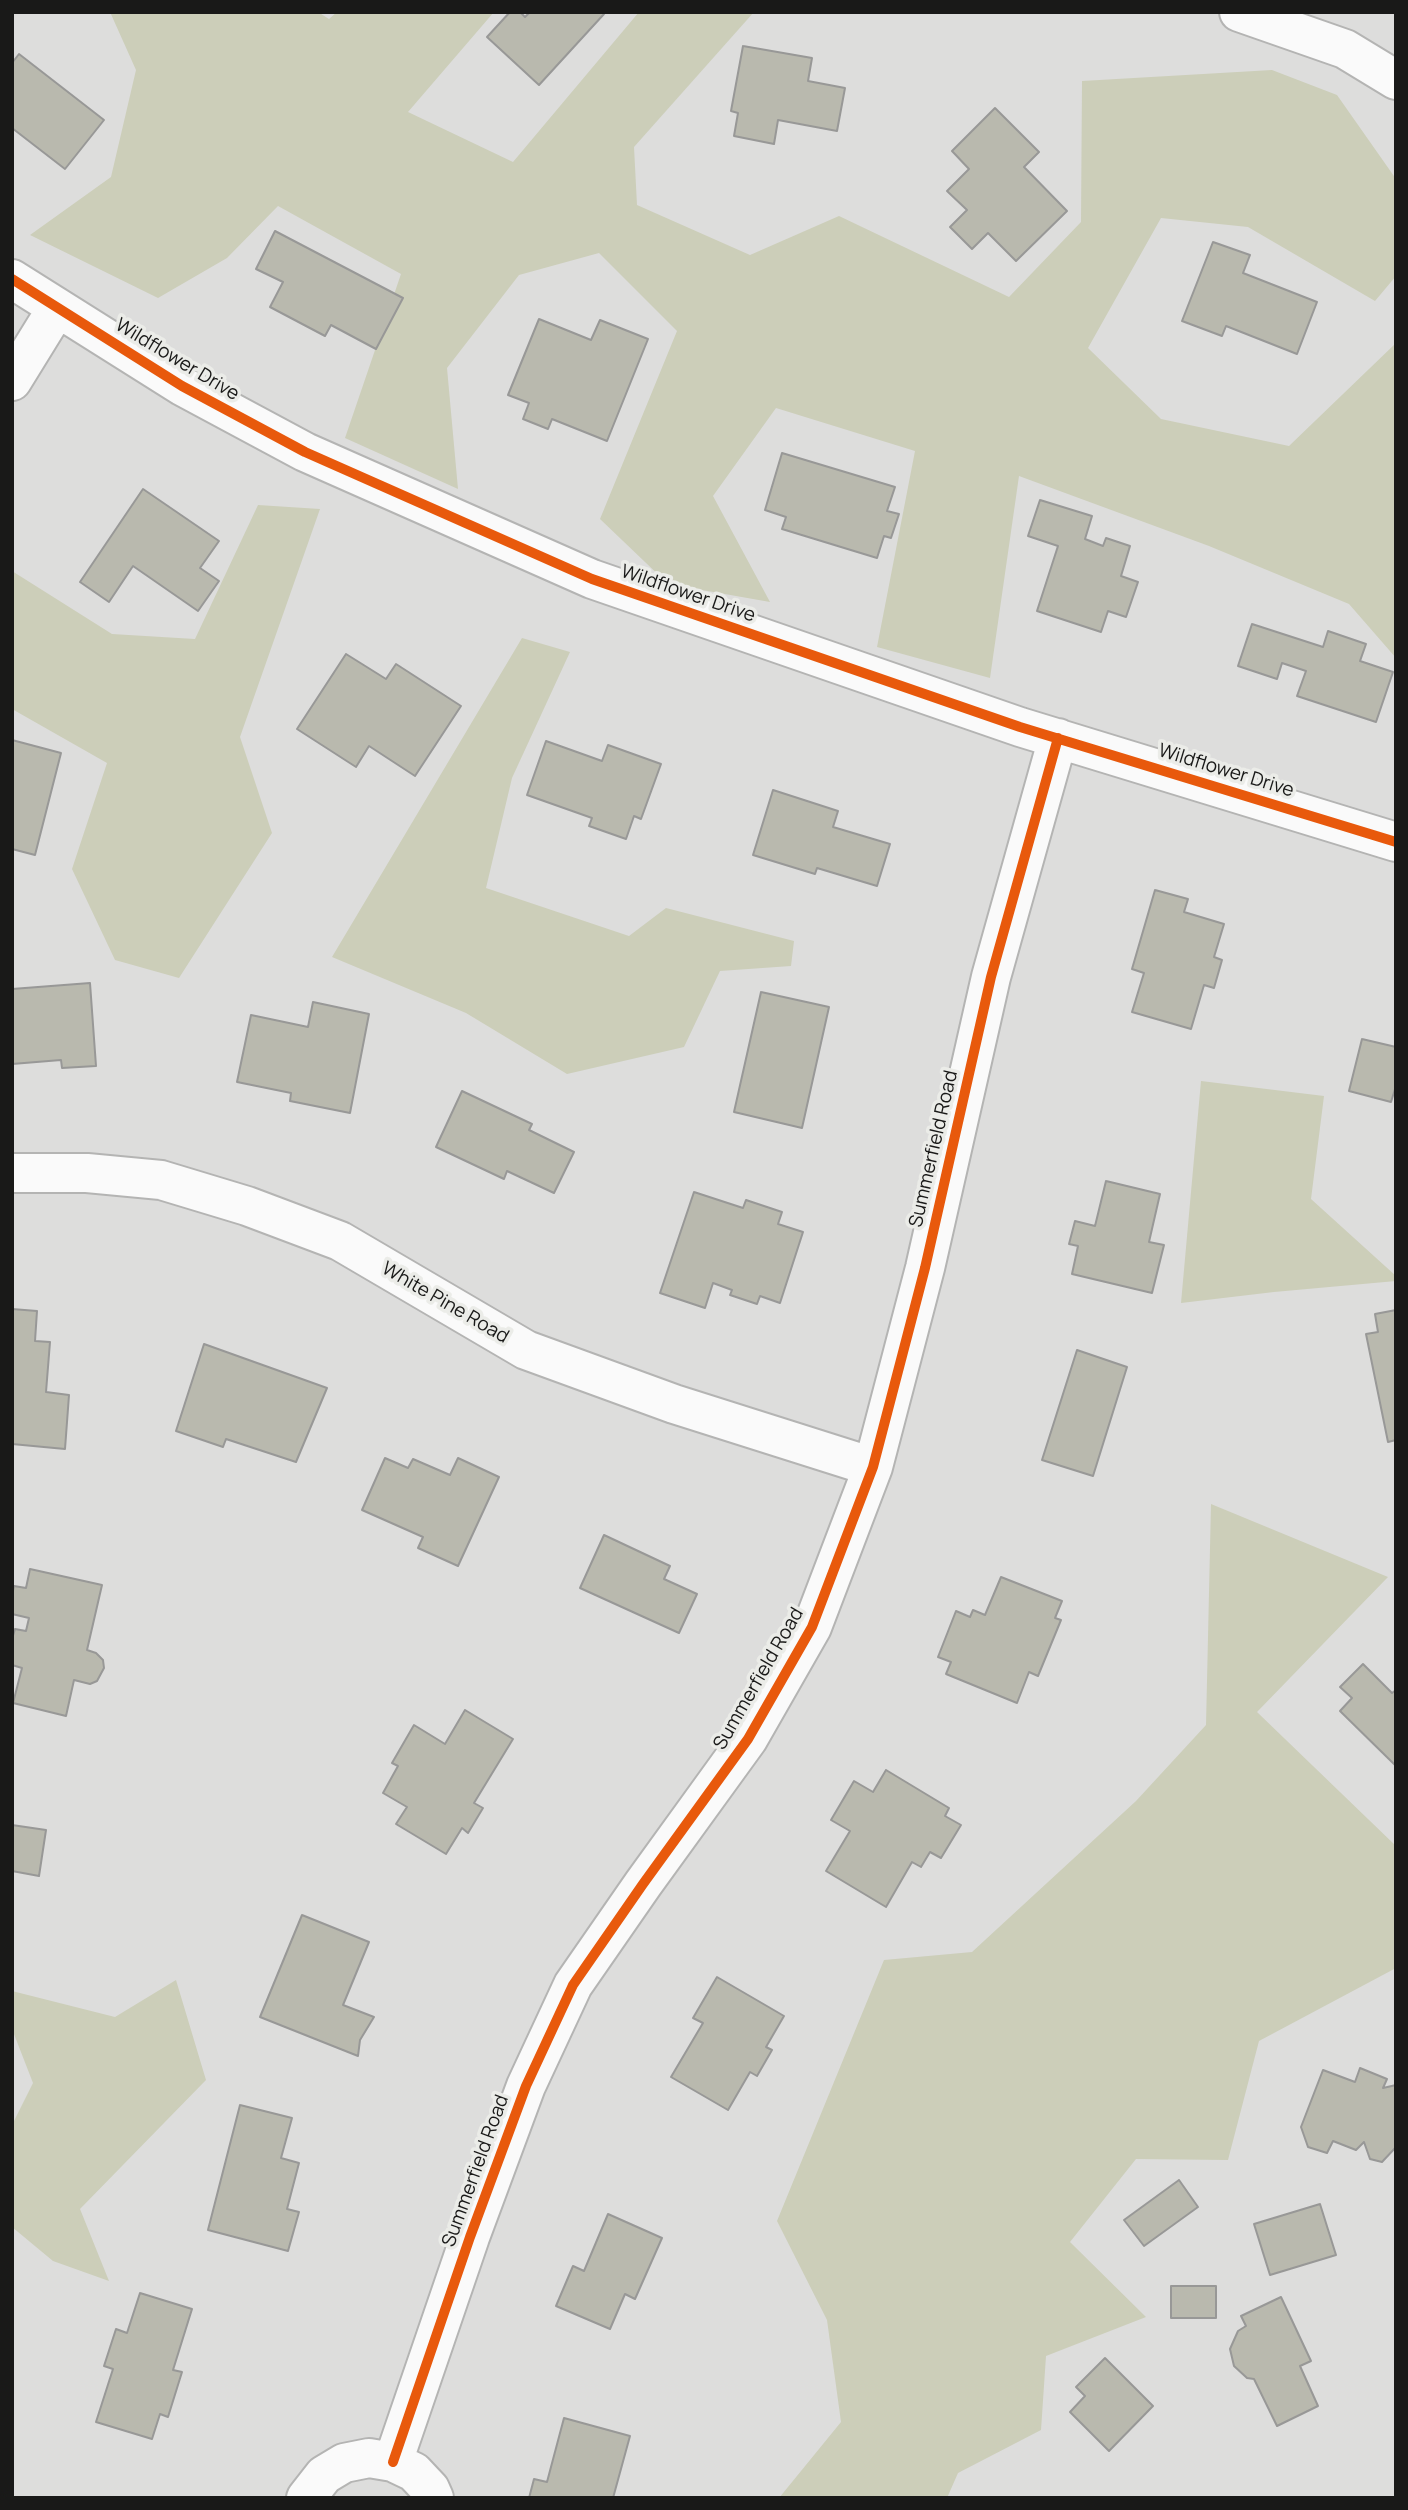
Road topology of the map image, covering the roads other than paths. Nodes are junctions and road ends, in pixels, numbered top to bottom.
1 (1239, 12) edge
2 (1396, 80) edge
3 (12, 279) edge
4 (58, 308) junction
5 (12, 381) edge
6 (1058, 738) junction
7 (1396, 842) edge
8 (12, 1173) edge
9 (873, 1467) junction
10 (393, 2462) junction
11 (306, 2498) edge
12 (434, 2498) edge

1 - 2 street
3 - 4 street, Wildflower Drive
4 - 5 street
4 - 6 street, Wildflower Drive
6 - 7 street, Wildflower Drive
6 - 9 street, Summerfield Road
8 - 9 street, White Pine Road
9 - 10 street, Summerfield Road
10 - 11 street
10 - 12 street

